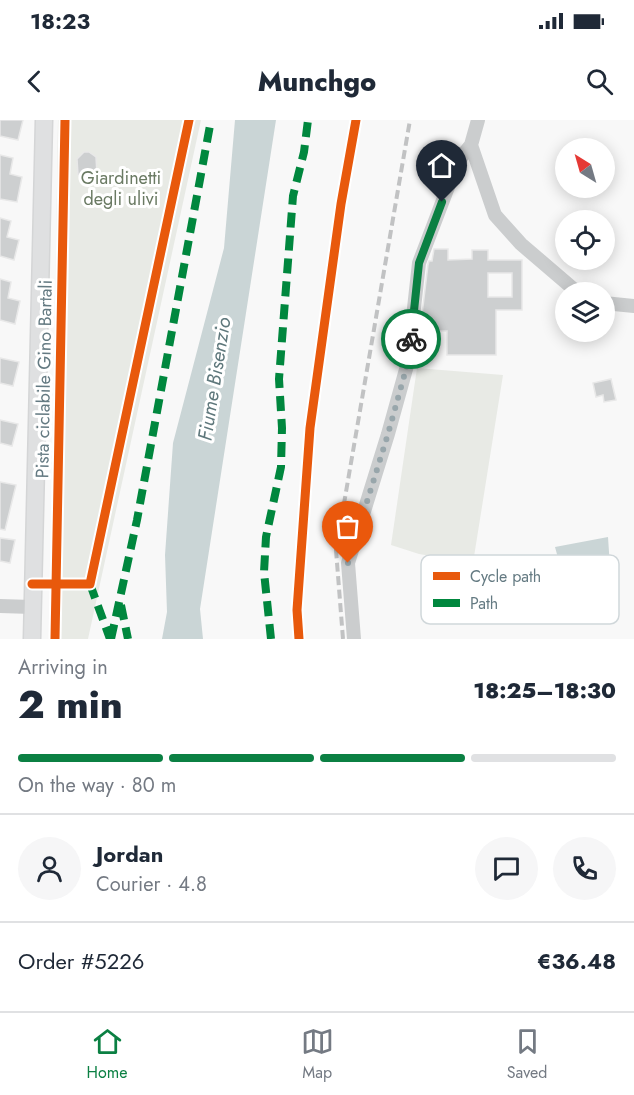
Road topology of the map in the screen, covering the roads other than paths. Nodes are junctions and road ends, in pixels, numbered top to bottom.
1 (478, 120) edge
2 (44, 121) edge
3 (471, 145) junction
4 (565, 282) edge
5 (615, 304) edge
6 (634, 306) edge
7 (0, 606) edge
8 (32, 607) junction
9 (32, 639) edge
10 (354, 639) edge

1 - 3 street
2 - 8 main road
3 - 4 street
3 - 10 street
5 - 6 street
7 - 8 street
8 - 9 main road

